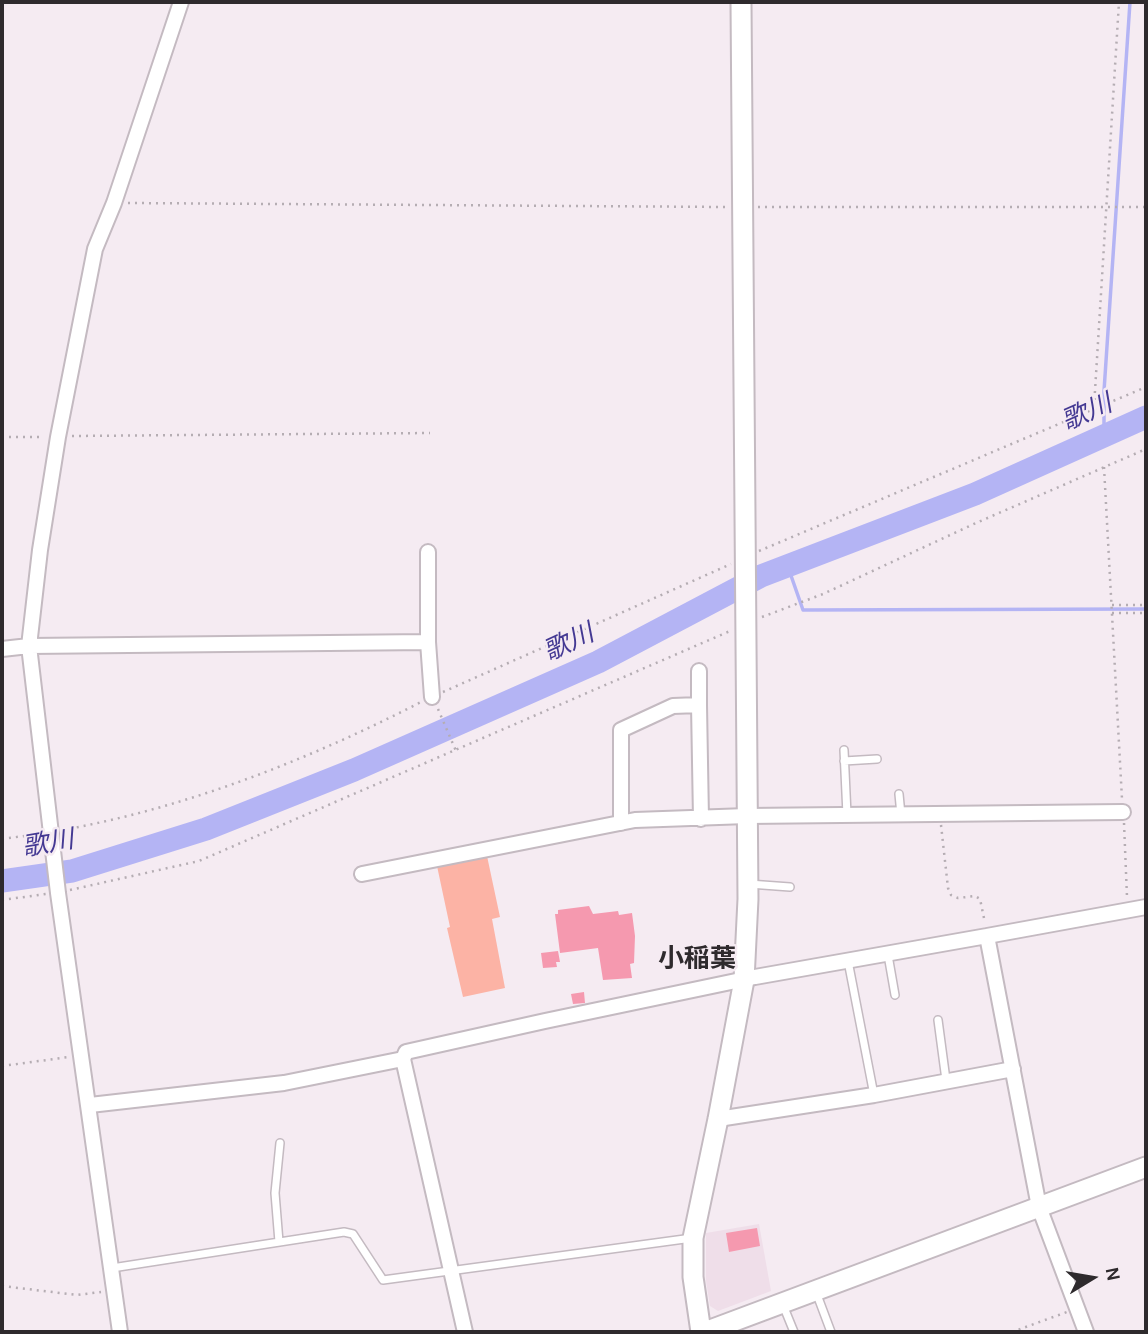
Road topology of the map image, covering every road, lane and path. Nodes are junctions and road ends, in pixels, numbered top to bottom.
1 (181, 2) edge
2 (741, 2) edge
3 (1119, 2) edge
4 (114, 203) junction
5 (744, 207) junction
6 (1146, 207) edge
7 (1105, 208) junction
8 (1146, 387) edge
9 (1094, 409) junction
10 (430, 433) dead end
11 (2, 437) edge
12 (58, 437) junction
13 (1146, 449) edge
14 (1104, 467) junction
15 (428, 552) dead end
16 (744, 562) junction
17 (1112, 605) junction
18 (1146, 605) edge
19 (1146, 613) edge
20 (1112, 614) junction
21 (746, 620) junction
22 (428, 642) junction
23 (29, 646) junction
24 (2, 649) edge
25 (699, 671) dead end
26 (432, 696) junction
27 (699, 705) junction
28 (844, 750) dead end
29 (456, 751) junction
30 (877, 759) dead end
31 (844, 761) junction
32 (899, 794) dead end
33 (1123, 812) junction
34 (901, 815) junction
35 (940, 815) junction
36 (747, 816) junction
37 (847, 816) junction
38 (701, 819) junction
39 (621, 823) junction
40 (50, 832) junction
41 (2, 839) edge
42 (362, 874) dead end
43 (748, 884) junction
44 (790, 887) dead end
45 (58, 893) junction
46 (2, 900) edge
47 (1146, 907) edge
48 (1128, 911) junction
49 (987, 936) junction
50 (888, 955) junction
51 (847, 960) junction
52 (744, 980) junction
53 (895, 995) dead end
54 (938, 1020) dead end
55 (83, 1055) junction
56 (402, 1059) junction
57 (2, 1066) edge
58 (1013, 1069) junction
59 (946, 1080) junction
60 (873, 1095) junction
61 (90, 1105) junction
62 (718, 1119) junction
63 (280, 1143) dead end
64 (1146, 1167) edge
65 (1039, 1207) junction
66 (693, 1238) junction
67 (279, 1242) junction
68 (112, 1268) junction
69 (452, 1271) junction
70 (2, 1286) edge
71 (115, 1291) junction
72 (816, 1292) junction
73 (783, 1305) junction
74 (1076, 1309) junction
75 (120, 1332) edge
76 (465, 1332) edge
77 (703, 1332) edge
78 (794, 1332) edge
79 (831, 1332) edge
80 (1012, 1332) edge
81 (1086, 1332) edge

1 - 4 street
2 - 5 street
3 - 7 path
4 - 5 path
4 - 12 street
5 - 7 path
5 - 16 street
6 - 7 path
7 - 9 path
8 - 9 path
9 - 16 path
10 - 12 path
11 - 12 path
12 - 23 street
13 - 14 path
14 - 17 path
14 - 21 path
15 - 22 street
16 - 21 street
16 - 26 path
17 - 18 path
17 - 20 path
19 - 20 path
20 - 33 path
21 - 29 path
21 - 36 street
22 - 23 street
22 - 26 street
23 - 24 street
23 - 40 street
25 - 27 street
26 - 29 path
26 - 40 path
27 - 38 street
27 - 39 street
28 - 31 lane
29 - 45 path
30 - 31 lane
31 - 37 lane
32 - 34 lane
33 - 35 street
33 - 48 path
34 - 35 street
34 - 37 street
35 - 49 path
36 - 37 street
36 - 38 street
36 - 43 street
38 - 39 street
39 - 42 street
40 - 41 path
40 - 45 street
43 - 44 lane
43 - 52 street
45 - 46 path
45 - 55 street
47 - 48 street
48 - 49 street
49 - 50 street
49 - 58 street
50 - 51 street
50 - 53 lane
51 - 52 street
51 - 60 lane
52 - 56 street
52 - 62 street
54 - 59 lane
55 - 57 path
55 - 61 street
56 - 61 street
56 - 69 street
58 - 59 street
58 - 65 street
59 - 60 street
60 - 62 street
61 - 68 street
62 - 66 street
63 - 67 lane
64 - 65 street
65 - 72 street
65 - 74 street
66 - 69 lane
66 - 77 street
67 - 68 lane
67 - 69 lane
68 - 71 street
69 - 76 street
70 - 71 path
71 - 75 street
72 - 73 street
72 - 79 lane
73 - 77 street
73 - 78 lane
74 - 80 path
74 - 81 street

